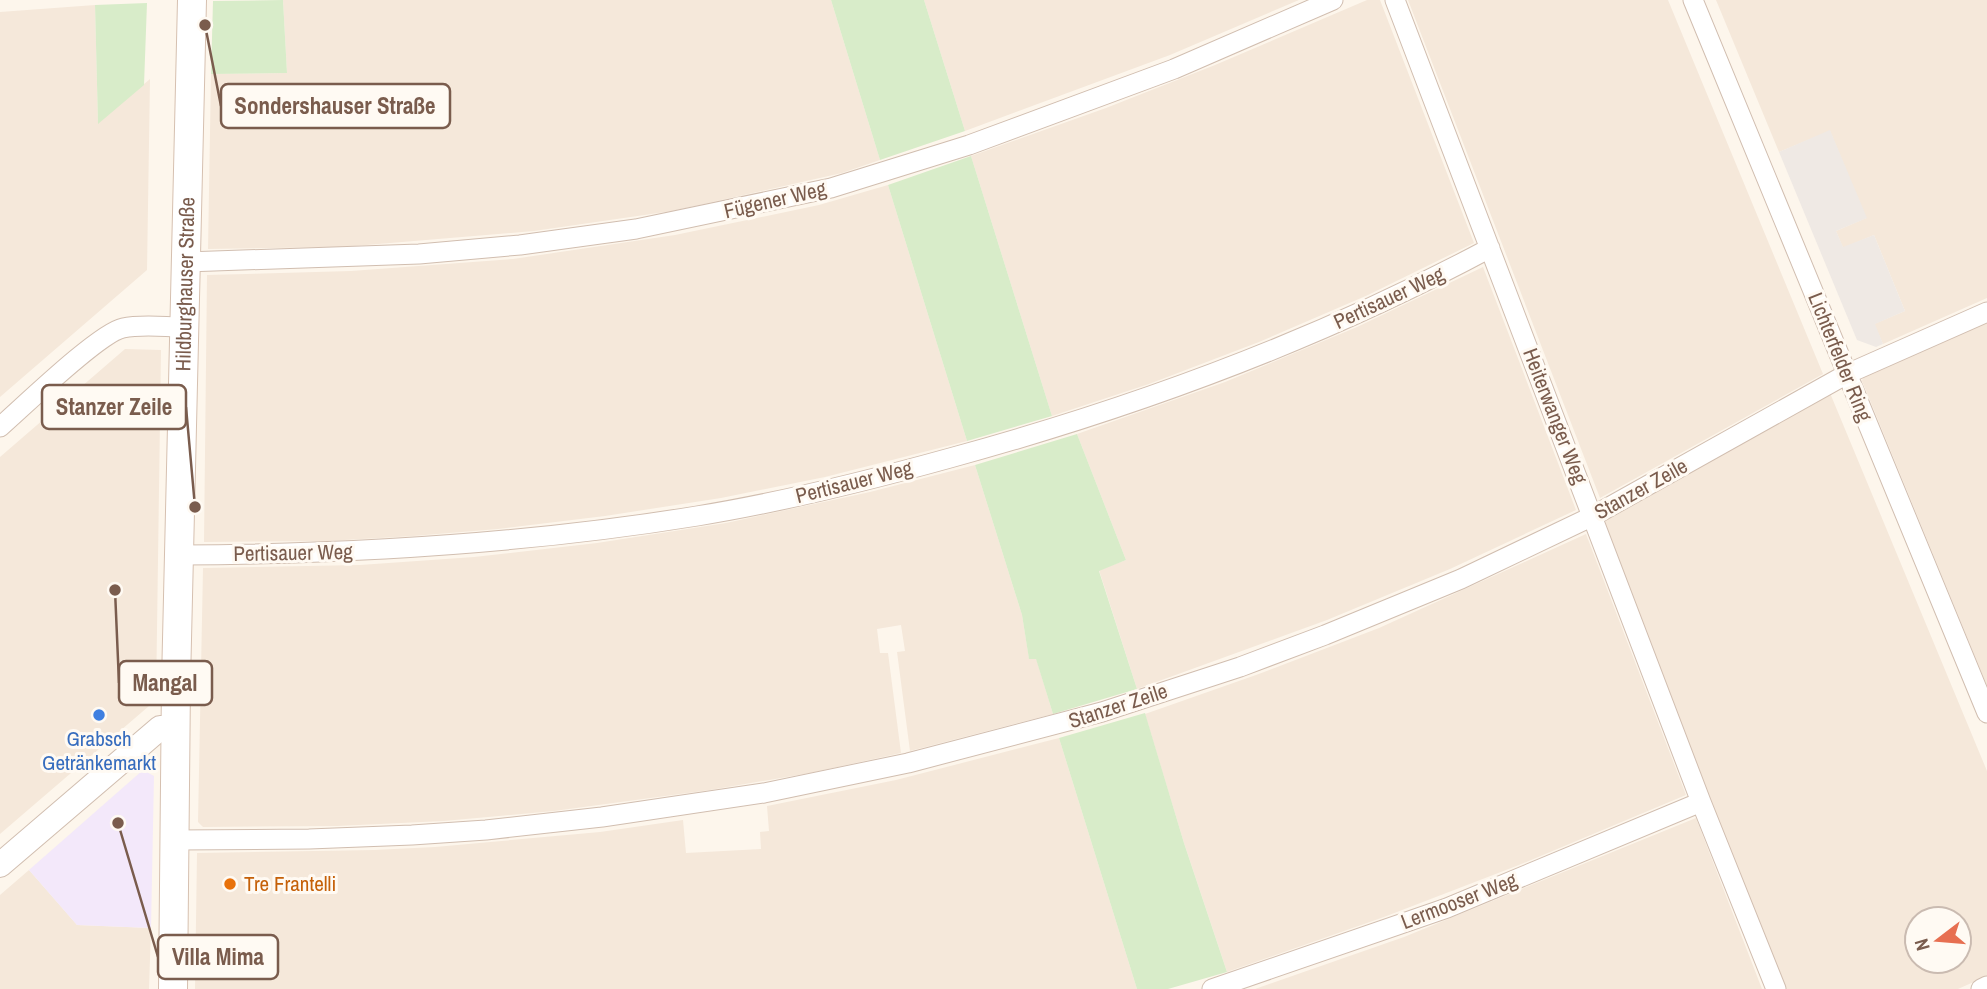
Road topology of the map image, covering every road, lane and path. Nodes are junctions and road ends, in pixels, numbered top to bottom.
1 (192, 0) edge
2 (1333, 0) edge
3 (1395, 0) edge
4 (1693, 0) edge
5 (1490, 248) junction
6 (186, 262) junction
7 (1987, 312) edge
8 (183, 327) junction
9 (1847, 374) junction
10 (0, 427) edge
11 (1593, 516) junction
12 (180, 555) junction
13 (1987, 713) edge
14 (176, 727) junction
15 (1701, 802) junction
16 (175, 840) junction
17 (0, 865) edge
18 (1987, 986) edge
19 (173, 989) edge
20 (1212, 989) edge
21 (1776, 989) edge
22 (1981, 989) edge

1 - 6 main road, Hildburghauser Straße
2 - 6 street, Fügener Weg
3 - 5 street, Heiterwanger Weg
4 - 9 street, Lichterfelder Ring
5 - 11 street, Heiterwanger Weg
5 - 12 street, Pertisauer Weg
6 - 8 main road, Hildburghauser Straße
7 - 9 street, Stanzer Zeile
8 - 10 street
8 - 12 main road, Hildburghauser Straße
9 - 11 street, Stanzer Zeile
9 - 13 street, Lichterfelder Ring
11 - 15 street, Heiterwanger Weg
11 - 16 street, Stanzer Zeile
12 - 14 main road, Hildburghauser Straße
14 - 16 main road, Hildburghauser Straße
14 - 17 street
15 - 20 street, Lermooser Weg
15 - 21 street, Heiterwanger Weg
16 - 19 main road, Hildburghauser Straße
18 - 22 street

